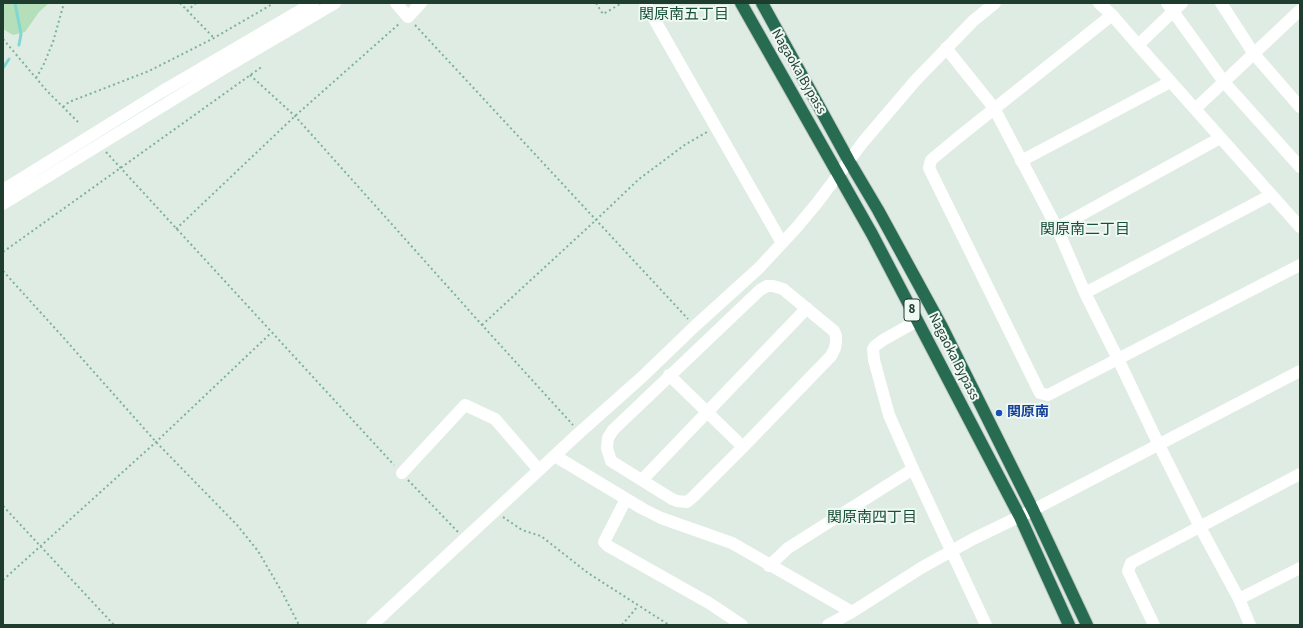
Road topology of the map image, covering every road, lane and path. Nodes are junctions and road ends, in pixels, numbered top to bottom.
1 (64, 3) edge
2 (180, 3) edge
3 (196, 3) edge
4 (274, 3) edge
5 (313, 3) edge
6 (335, 3) edge
7 (396, 3) edge
8 (421, 3) edge
9 (596, 3) edge
10 (622, 3) edge
11 (645, 3) edge
12 (741, 3) edge
13 (762, 3) edge
14 (995, 3) edge
15 (1099, 3) edge
16 (1221, 3) edge
17 (1174, 6) edge
18 (1300, 10) edge
19 (187, 11) junction
20 (1112, 15) junction
21 (408, 17) junction
22 (214, 38) junction
23 (3, 40) edge
24 (1138, 45) junction
25 (946, 48) junction
26 (1254, 54) junction
27 (263, 66) dead end
28 (250, 75) junction
29 (36, 78) junction
30 (1170, 82) junction
31 (1224, 82) junction
32 (63, 107) junction
33 (1300, 107) edge
34 (994, 108) junction
35 (1195, 109) junction
36 (295, 116) junction
37 (80, 124) dead end
38 (716, 126) junction
39 (1220, 138) junction
40 (105, 151) dead end
41 (849, 161) junction
42 (1021, 161) junction
43 (1300, 167) edge
44 (121, 168) junction
45 (839, 175) junction
46 (3, 190) edge
47 (1271, 195) junction
48 (3, 204) edge
49 (596, 220) junction
50 (1300, 227) edge
51 (1057, 228) junction
52 (176, 229) junction
53 (782, 243) junction
54 (3, 252) edge
55 (1300, 265) edge
56 (3, 271) edge
57 (1085, 292) junction
58 (807, 308) junction
59 (917, 321) junction
60 (482, 325) junction
61 (695, 326) junction
62 (271, 333) junction
63 (1118, 359) junction
64 (1300, 371) edge
65 (669, 375) junction
66 (707, 413) junction
67 (579, 432) junction
68 (156, 442) junction
69 (1159, 445) junction
70 (742, 447) junction
71 (554, 456) junction
72 (913, 469) junction
73 (539, 470) junction
74 (402, 473) junction
75 (1300, 474) edge
76 (642, 480) junction
77 (626, 499) junction
78 (3, 506) edge
79 (497, 510) junction
80 (1033, 510) junction
81 (1020, 517) junction
82 (1200, 527) junction
83 (464, 539) junction
84 (40, 546) junction
85 (951, 552) junction
86 (769, 566) junction
87 (1300, 568) edge
88 (3, 580) edge
89 (1239, 599) junction
90 (638, 606) junction
91 (852, 612) junction
92 (114, 625) edge
93 (300, 625) edge
94 (372, 625) edge
95 (622, 625) edge
96 (669, 625) edge
97 (742, 625) edge
98 (828, 625) edge
99 (986, 625) edge
100 (1069, 625) edge
101 (1087, 625) edge
102 (1154, 625) edge
103 (1250, 625) edge

1 - 29 path
2 - 19 path
3 - 19 path
4 - 22 path
5 - 46 street
6 - 48 street
7 - 21 street
8 - 21 street
9 - 10 path
11 - 38 street
12 - 45 highway, Nagaoka Bypass / 8
13 - 41 highway, Nagaoka Bypass / 8
14 - 25 street
15 - 20 street
16 - 26 street
17 - 24 street
17 - 31 street
18 - 26 street
19 - 22 path
20 - 24 street
20 - 34 street
21 - 36 path
21 - 49 path
22 - 32 path
23 - 29 path
24 - 30 street
25 - 34 street
25 - 41 street
26 - 31 street
26 - 33 street
27 - 28 path
28 - 36 path
28 - 44 path
29 - 32 path
30 - 35 street
30 - 42 street
31 - 35 street
31 - 43 street
32 - 37 path
34 - 42 street
34 - 63 street
35 - 39 street
36 - 52 path
36 - 60 path
38 - 49 path
38 - 53 street
39 - 47 street
39 - 51 street
40 - 44 path
41 - 45 street
41 - 80 highway, Nagaoka Bypass / 8
42 - 51 street
44 - 52 path
44 - 54 path
45 - 53 street
45 - 59 highway, Nagaoka Bypass / 8
47 - 50 street
47 - 57 street
49 - 60 path
49 - 61 path
51 - 57 street
52 - 62 path
53 - 61 street
55 - 63 street
56 - 68 path
57 - 63 street
58 - 65 street
58 - 66 street
58 - 70 street
59 - 72 street
59 - 81 highway, Nagaoka Bypass / 8
60 - 67 path
61 - 67 street
62 - 68 path
62 - 74 path
63 - 69 street
64 - 69 street
65 - 66 street
65 - 76 street
66 - 70 street
66 - 76 street
67 - 71 street
68 - 84 path
68 - 93 path
69 - 80 street
69 - 82 street
70 - 76 street
71 - 73 street
71 - 77 street
72 - 85 street
72 - 86 street
73 - 74 street
73 - 79 street
74 - 83 path
75 - 82 street
77 - 86 street
77 - 97 street
78 - 84 path
79 - 83 street
79 - 90 path
80 - 81 street
80 - 101 highway, Nagaoka Bypass / 8
81 - 85 street
81 - 100 highway, Nagaoka Bypass / 8
82 - 89 street
82 - 102 street
83 - 94 street
84 - 88 path
84 - 92 path
85 - 91 street
85 - 99 street
86 - 91 street
87 - 89 street
89 - 103 street
90 - 95 path
90 - 96 path
91 - 98 street

